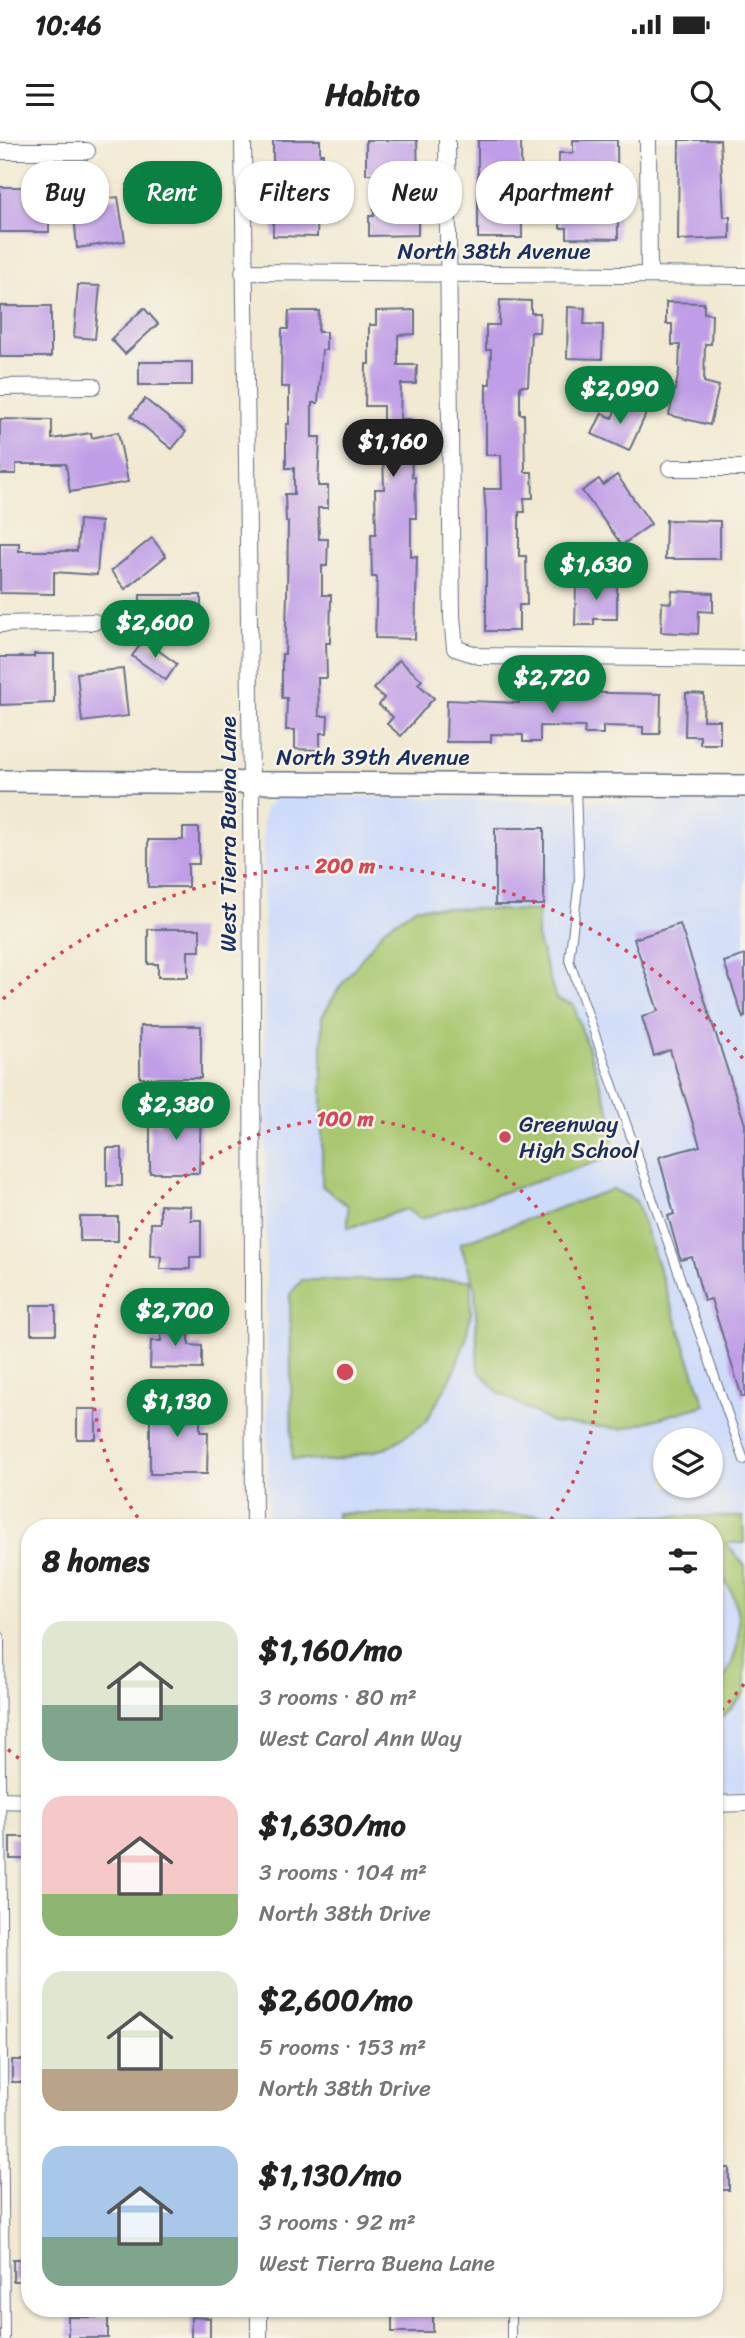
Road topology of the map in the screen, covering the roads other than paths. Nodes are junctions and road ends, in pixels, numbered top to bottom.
1 (243, 140) edge
2 (447, 140) edge
3 (648, 140) edge
4 (0, 151) edge
5 (87, 151) dead end
6 (243, 272) junction
7 (449, 274) junction
8 (649, 275) junction
9 (745, 276) edge
10 (93, 386) dead end
11 (0, 387) edge
12 (670, 468) dead end
13 (745, 468) edge
14 (94, 622) dead end
15 (0, 624) edge
16 (745, 659) edge
17 (0, 780) edge
18 (251, 782) junction
19 (576, 785) junction
20 (745, 786) edge
21 (744, 1460) edge
22 (254, 1519) edge
23 (0, 1636) edge
24 (1, 1800) edge
25 (21, 1801) edge
26 (745, 1803) edge
27 (723, 1804) edge
28 (258, 2317) edge
29 (511, 2317) edge
30 (5, 2338) edge
31 (259, 2338) edge
32 (511, 2338) edge

1 - 6 street, West Tierra Buena Lane
2 - 7 street
3 - 8 street
4 - 5 street
6 - 7 street, North 38th Avenue
6 - 18 street, West Tierra Buena Lane
7 - 8 street, North 38th Avenue
7 - 16 street
8 - 9 street, North 38th Avenue
10 - 11 street
12 - 13 street
14 - 15 street
17 - 18 street, North 39th Avenue
18 - 19 street, North 39th Avenue
18 - 22 street, West Tierra Buena Lane
19 - 20 street, North 39th Avenue
19 - 21 lane
23 - 24 lane
24 - 25 street
24 - 30 lane
26 - 27 street
28 - 31 street
29 - 32 lane

